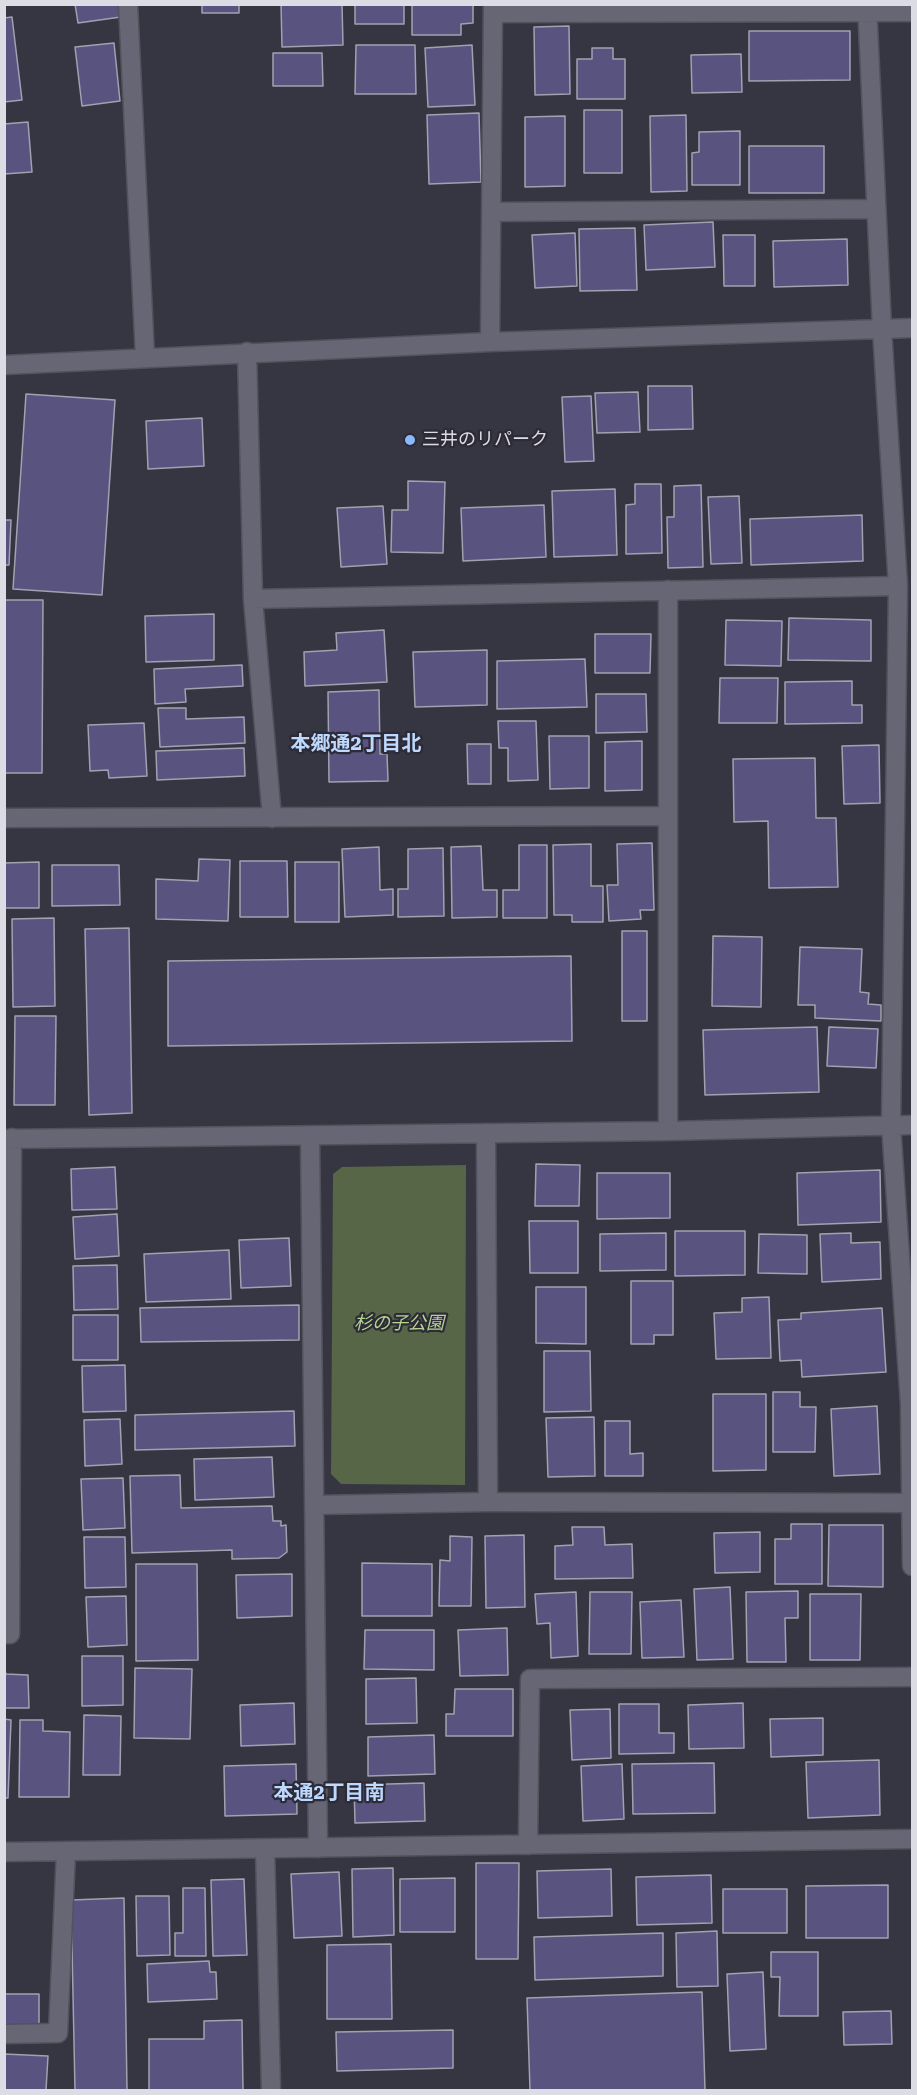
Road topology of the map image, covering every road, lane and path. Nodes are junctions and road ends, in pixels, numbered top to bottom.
1 (128, 4) edge
2 (493, 9) edge
3 (867, 9) edge
4 (912, 12) edge
5 (876, 209) junction
6 (492, 212) junction
7 (912, 328) edge
8 (882, 329) junction
9 (490, 342) junction
10 (247, 352) junction
11 (145, 357) junction
12 (4, 365) edge
13 (898, 586) junction
14 (668, 590) junction
15 (253, 599) junction
16 (668, 816) junction
17 (4, 818) edge
18 (272, 818) junction
19 (891, 1125) junction
20 (912, 1125) edge
21 (668, 1131) junction
22 (486, 1133) junction
23 (310, 1136) junction
24 (8, 1138) edge
25 (911, 1404) edge
26 (488, 1502) junction
27 (912, 1503) edge
28 (314, 1505) junction
29 (912, 1566) edge
30 (4, 1634) edge
31 (912, 1677) edge
32 (912, 1839) edge
33 (528, 1845) junction
34 (318, 1848) junction
35 (265, 1849) junction
36 (66, 1851) junction
37 (4, 1852) edge
38 (4, 2034) edge
39 (272, 2091) edge

1 - 11 street
2 - 3 street
2 - 6 street
3 - 4 street
3 - 5 street
5 - 6 street
5 - 8 street
6 - 9 street
7 - 8 street
8 - 9 street
8 - 13 street
9 - 10 street
10 - 11 street
10 - 15 street
11 - 12 street
13 - 14 street
13 - 19 street
14 - 15 street
14 - 16 street
15 - 18 street
16 - 18 street
16 - 21 street
17 - 18 street
19 - 20 street
19 - 21 street
19 - 25 street
21 - 22 street
22 - 23 street
22 - 26 street
23 - 24 street
23 - 28 street
24 - 30 street
25 - 27 street
26 - 27 street
26 - 28 street
27 - 29 street
28 - 34 street
31 - 33 street
32 - 33 street
33 - 34 street
34 - 35 street
35 - 36 street
35 - 39 street
36 - 37 street
36 - 38 street

